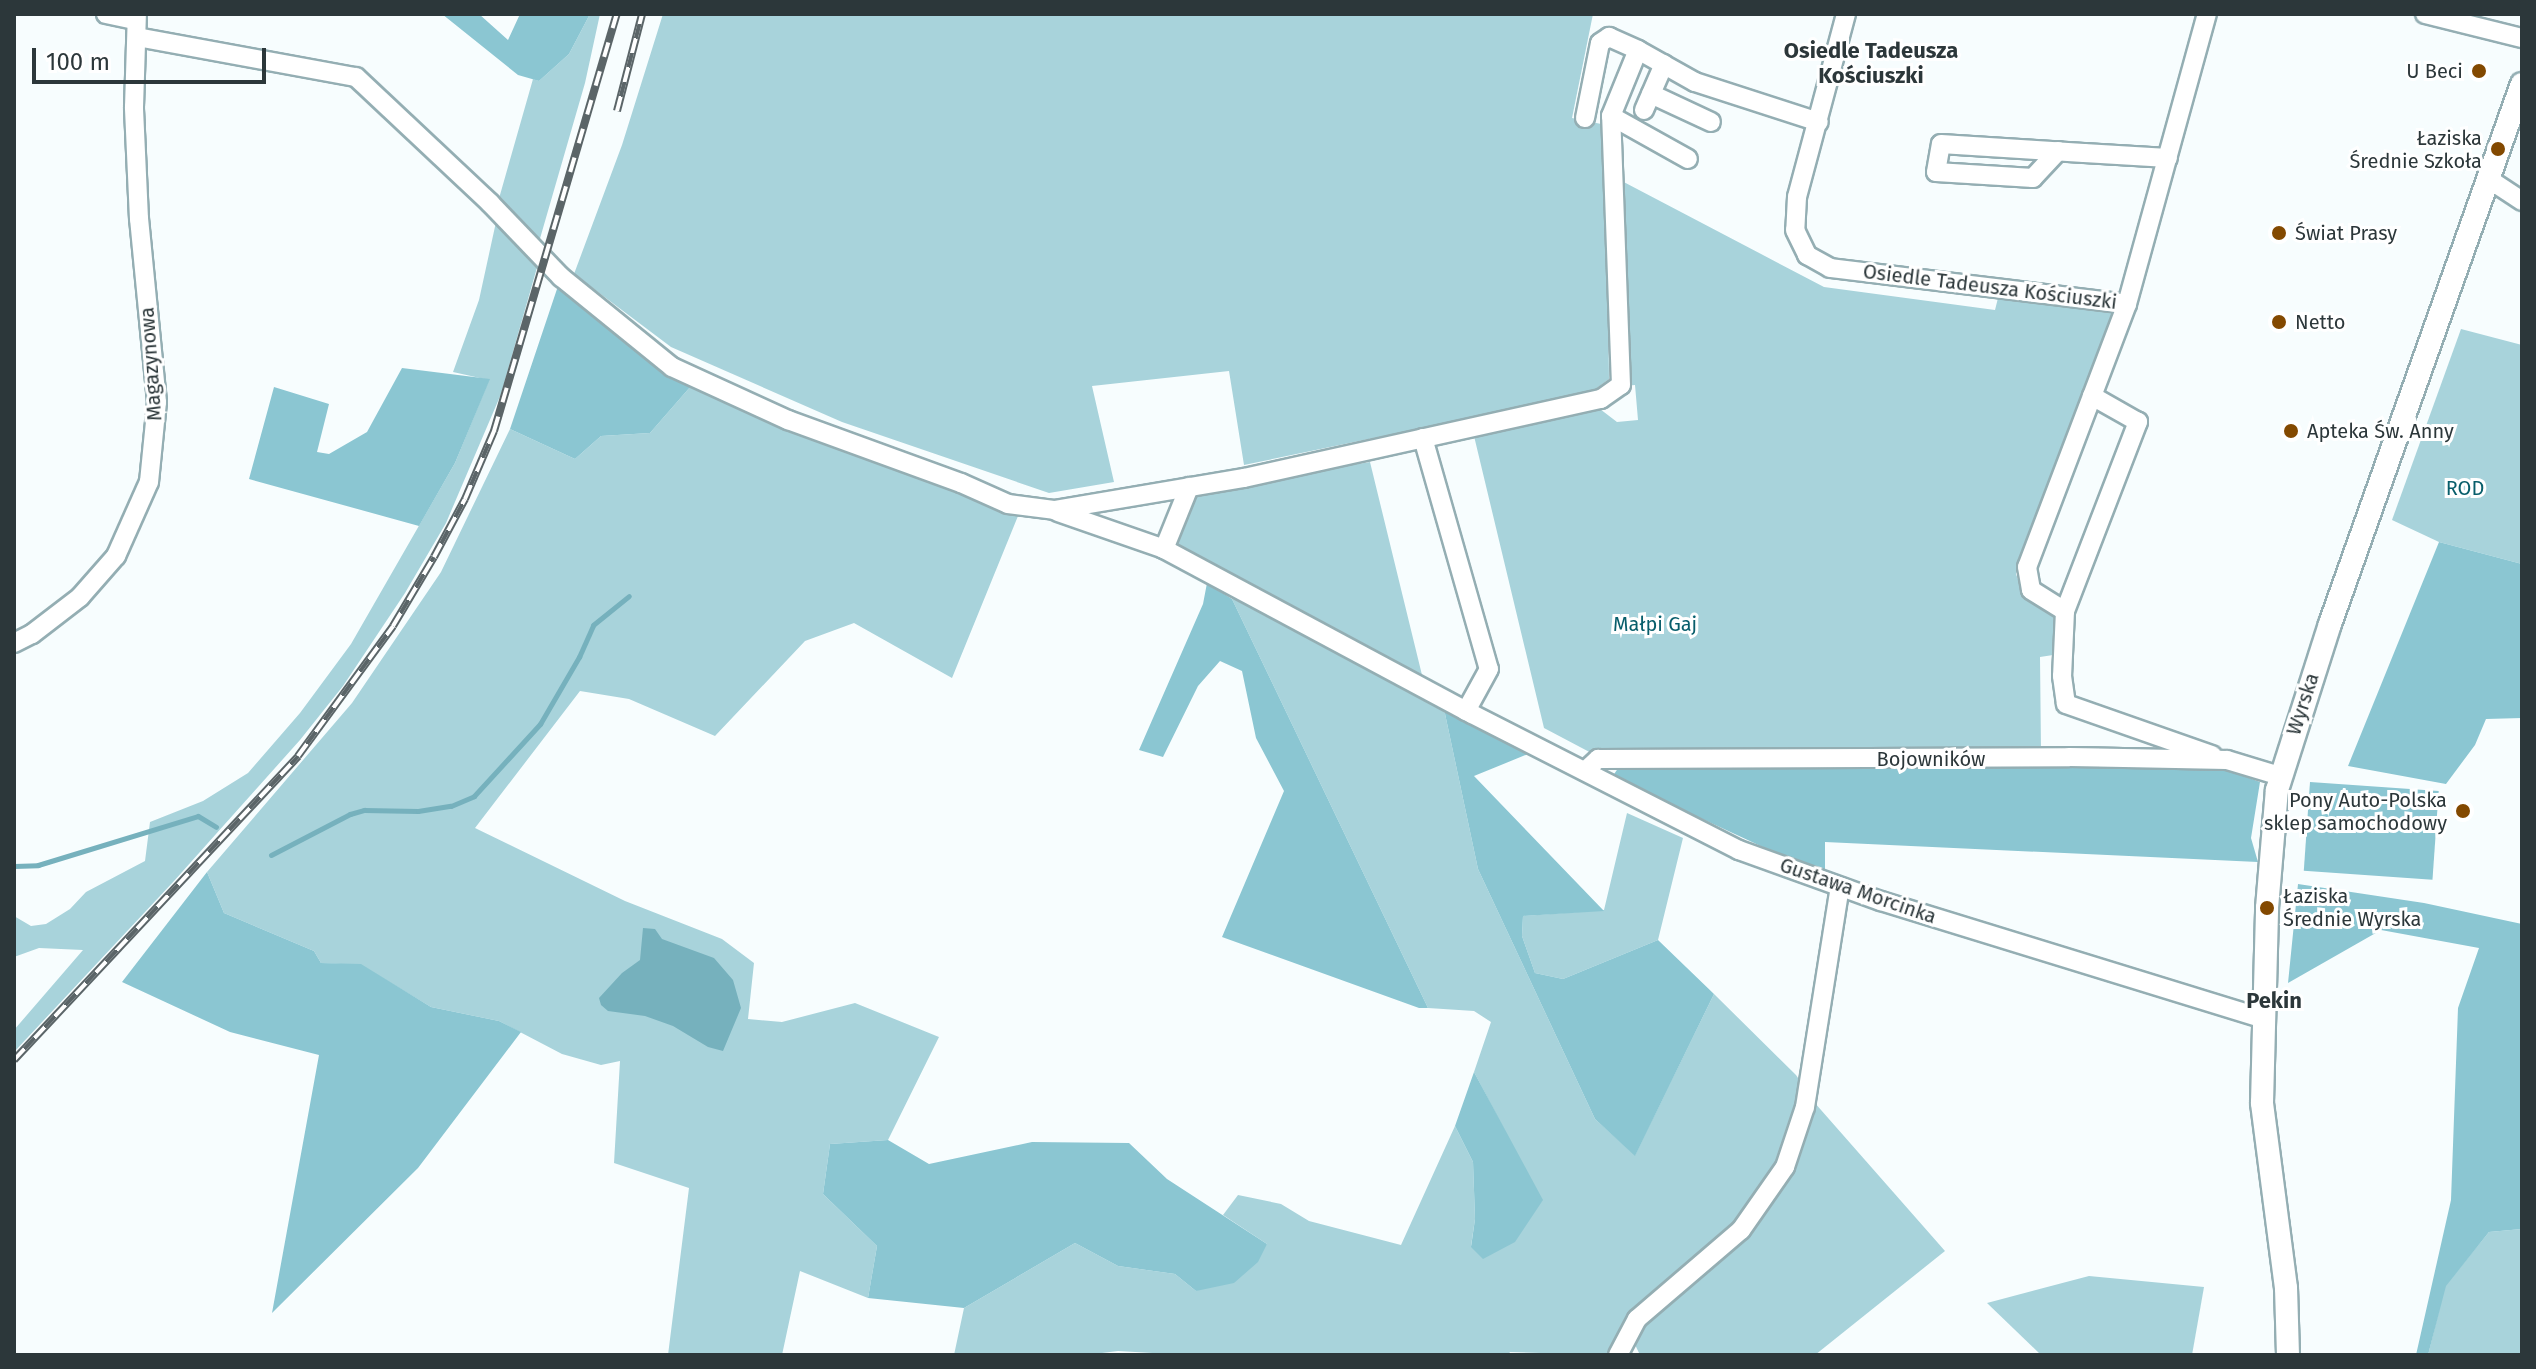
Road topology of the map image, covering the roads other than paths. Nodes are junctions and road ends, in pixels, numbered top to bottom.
1 (106, 14) edge
2 (1846, 14) edge
3 (2207, 14) edge
4 (2425, 14) edge
5 (136, 25) edge
6 (2522, 38) edge
7 (1638, 50) junction
8 (1664, 64) junction
9 (2522, 84) edge
10 (1611, 116) junction
11 (1585, 118) dead end
12 (1711, 122) dead end
13 (1819, 122) junction
14 (2058, 151) junction
15 (2168, 158) junction
16 (1688, 159) dead end
17 (2487, 178) junction
18 (2522, 201) edge
19 (2127, 304) junction
20 (2092, 396) junction
21 (1423, 438) junction
22 (1189, 487) junction
23 (1054, 510) junction
24 (1164, 549) junction
25 (2065, 611) junction
26 (14, 643) edge
27 (1469, 712) junction
28 (2227, 760) junction
29 (1585, 771) junction
30 (2280, 776) junction
31 (1840, 887) junction
32 (2264, 1019) junction
33 (1618, 1355) edge
34 (2288, 1355) edge

1 - 5 street
2 - 13 street, Osiedle Tadeusza Kościuszki
3 - 15 street, Osiedle Tadeusza Kościuszki
4 - 6 street
5 - 23 street
5 - 26 street, Magazynowa
7 - 8 street
7 - 10 street
7 - 11 street
8 - 12 street
8 - 13 street
9 - 17 street, Wyrska
10 - 16 street
10 - 21 street
13 - 19 street, Osiedle Tadeusza Kościuszki
14 - 14 street
14 - 15 street
15 - 19 street, Osiedle Tadeusza Kościuszki
17 - 18 street
17 - 30 street, Wyrska
19 - 20 street
20 - 25 street
20 - 25 street
21 - 22 street
21 - 27 street
22 - 23 street
22 - 24 street
23 - 24 street, Gustawa Morcinka
24 - 27 street, Gustawa Morcinka
25 - 28 street
27 - 29 street, Gustawa Morcinka
28 - 29 street, Bojowników
28 - 30 street, Bojowników
29 - 31 street, Gustawa Morcinka
30 - 32 street, Wyrska
31 - 32 street, Gustawa Morcinka
31 - 33 street
32 - 34 street, Wyrska

